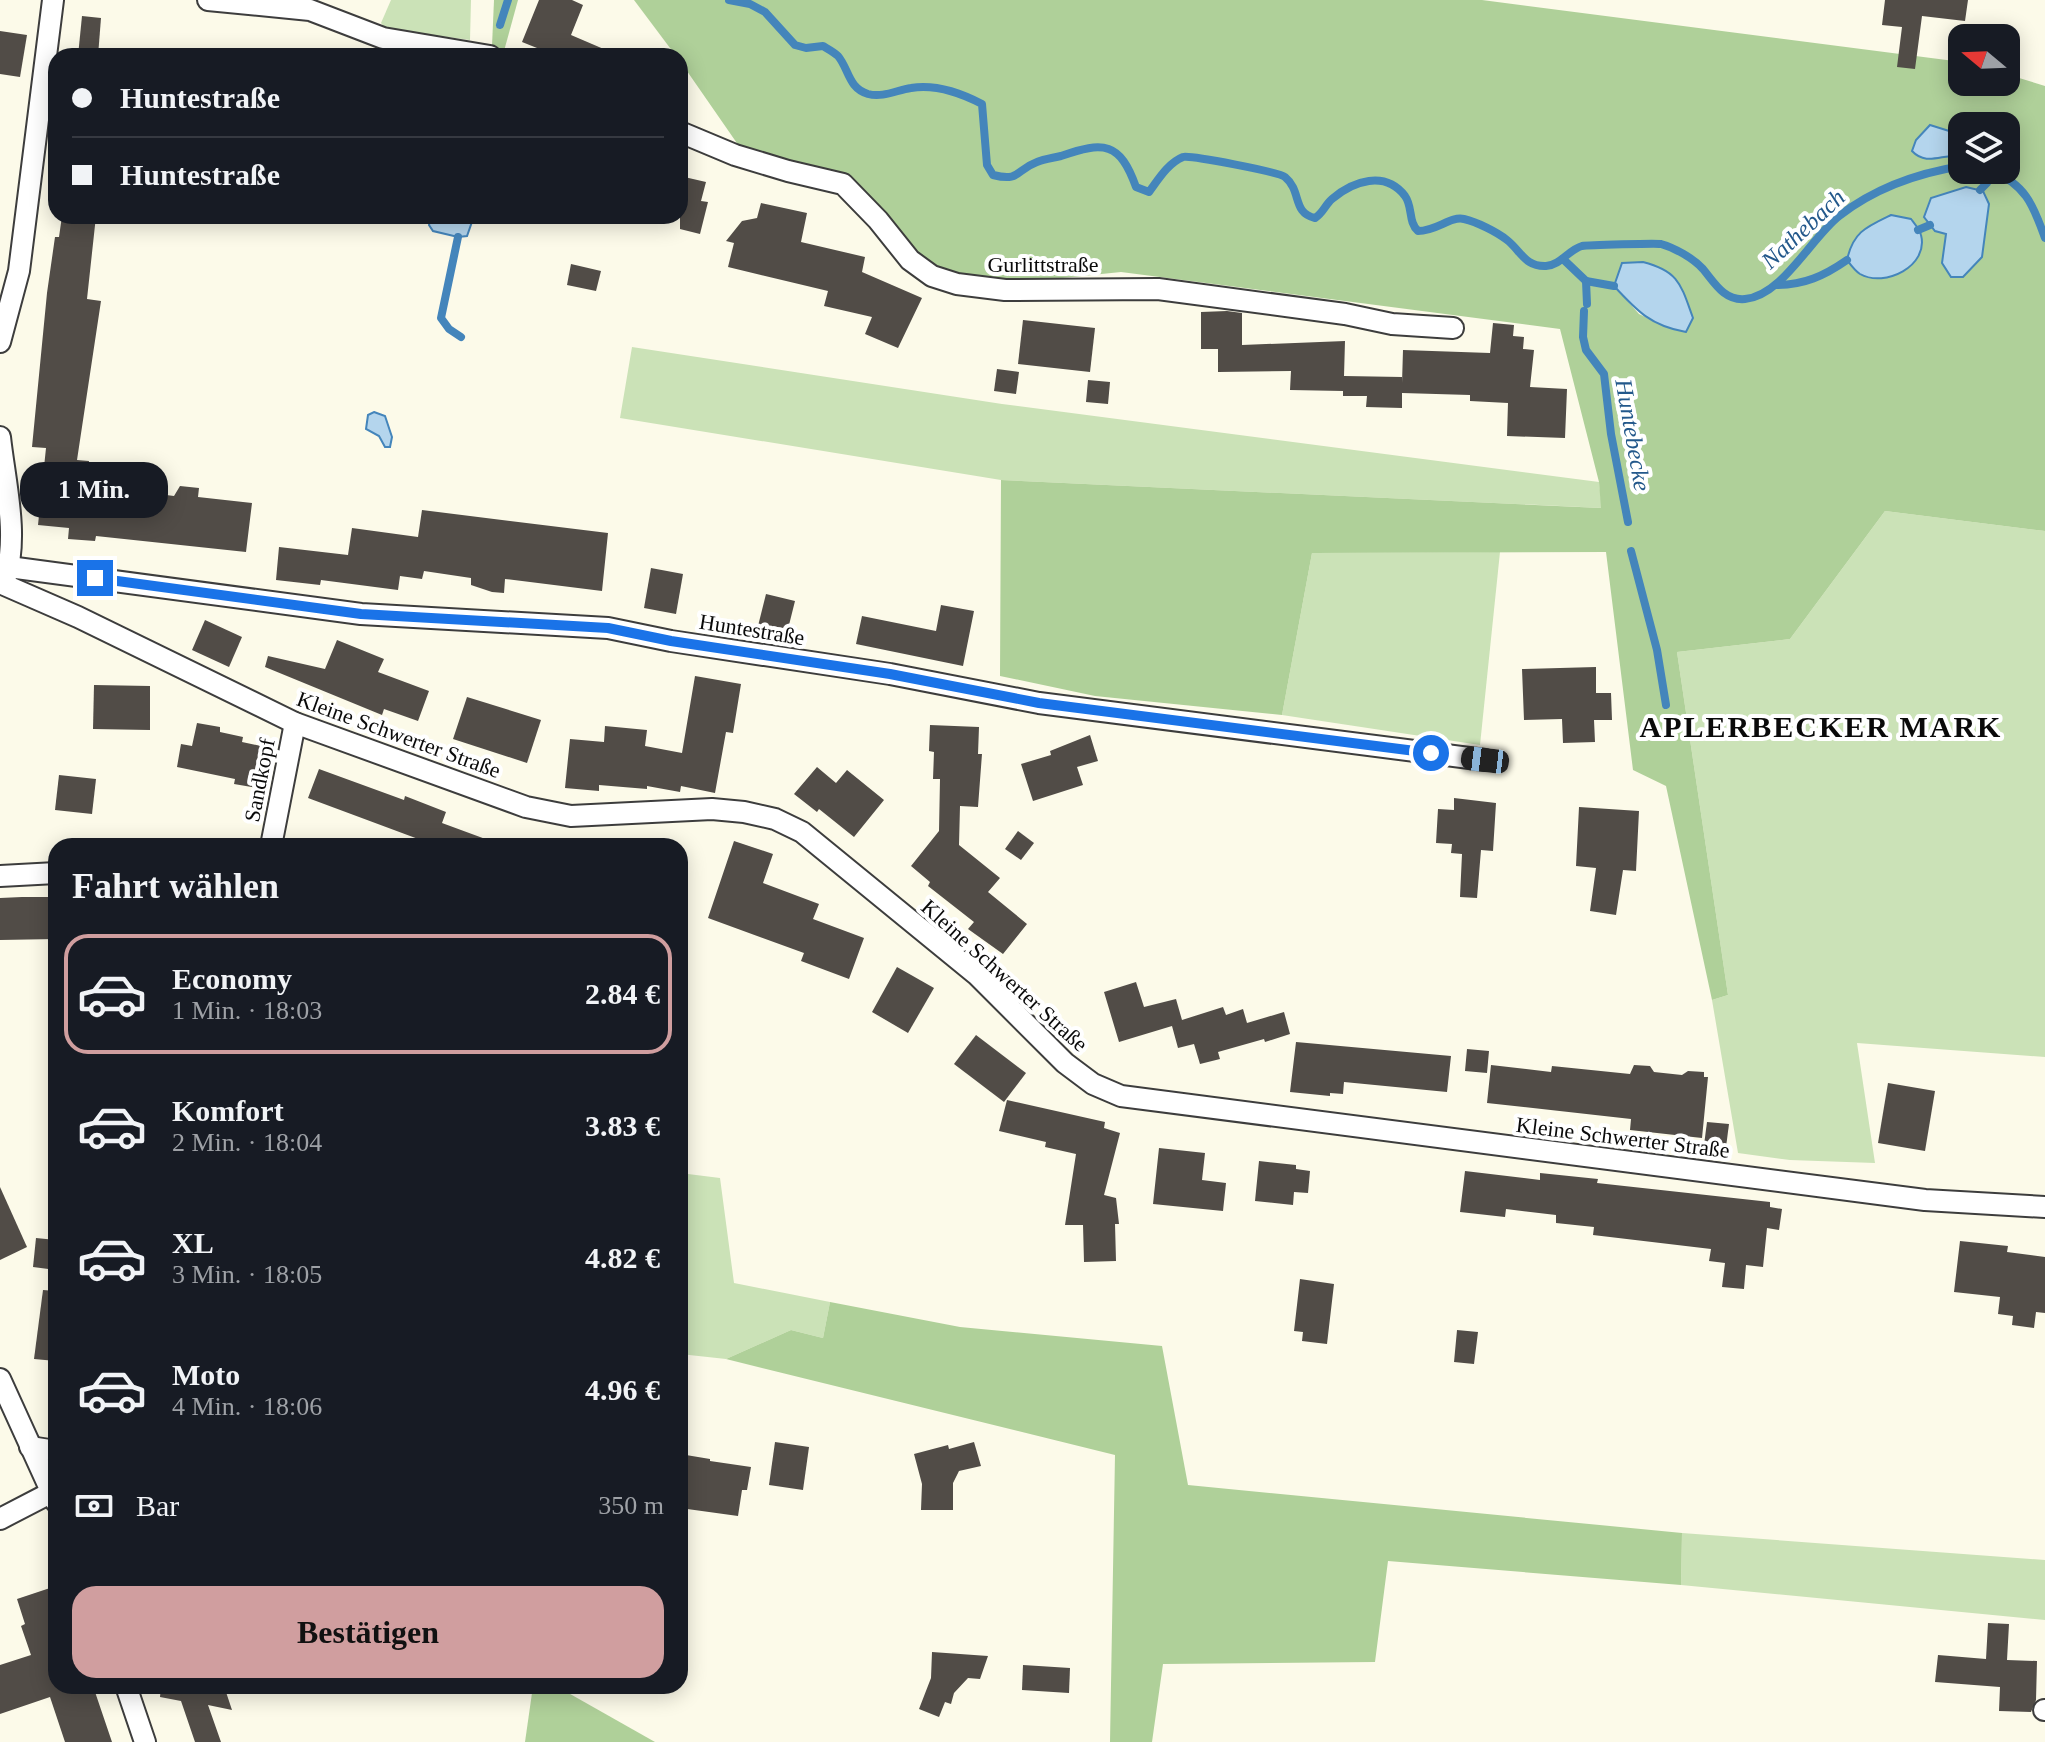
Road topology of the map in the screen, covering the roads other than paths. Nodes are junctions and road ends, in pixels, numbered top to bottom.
1 (53, 0) edge
2 (208, 0) edge
3 (241, 2) edge
4 (442, 48) edge
5 (688, 135) edge
6 (1453, 328) dead end
7 (0, 342) edge
8 (0, 437) edge
9 (4, 578) edge
10 (295, 723) junction
11 (1485, 760) dead end
12 (273, 838) edge
13 (48, 873) edge
14 (0, 876) edge
15 (2045, 1207) edge
16 (0, 1379) edge
17 (30, 1447) junction
18 (48, 1450) edge
19 (48, 1484) edge
20 (48, 1499) edge
21 (0, 1519) edge
22 (129, 1694) edge
23 (145, 1742) edge

1 - 7 street
2 - 3 street
3 - 4 street
5 - 6 street, Gurlittstraße
8 - 9 street
9 - 10 street, Kleine Schwerter Straße
9 - 11 street, Huntestraße
10 - 12 street, Sandkopf
10 - 15 street, Kleine Schwerter Straße
13 - 14 street
16 - 17 street
17 - 18 street
17 - 19 street
20 - 21 street
22 - 23 street

